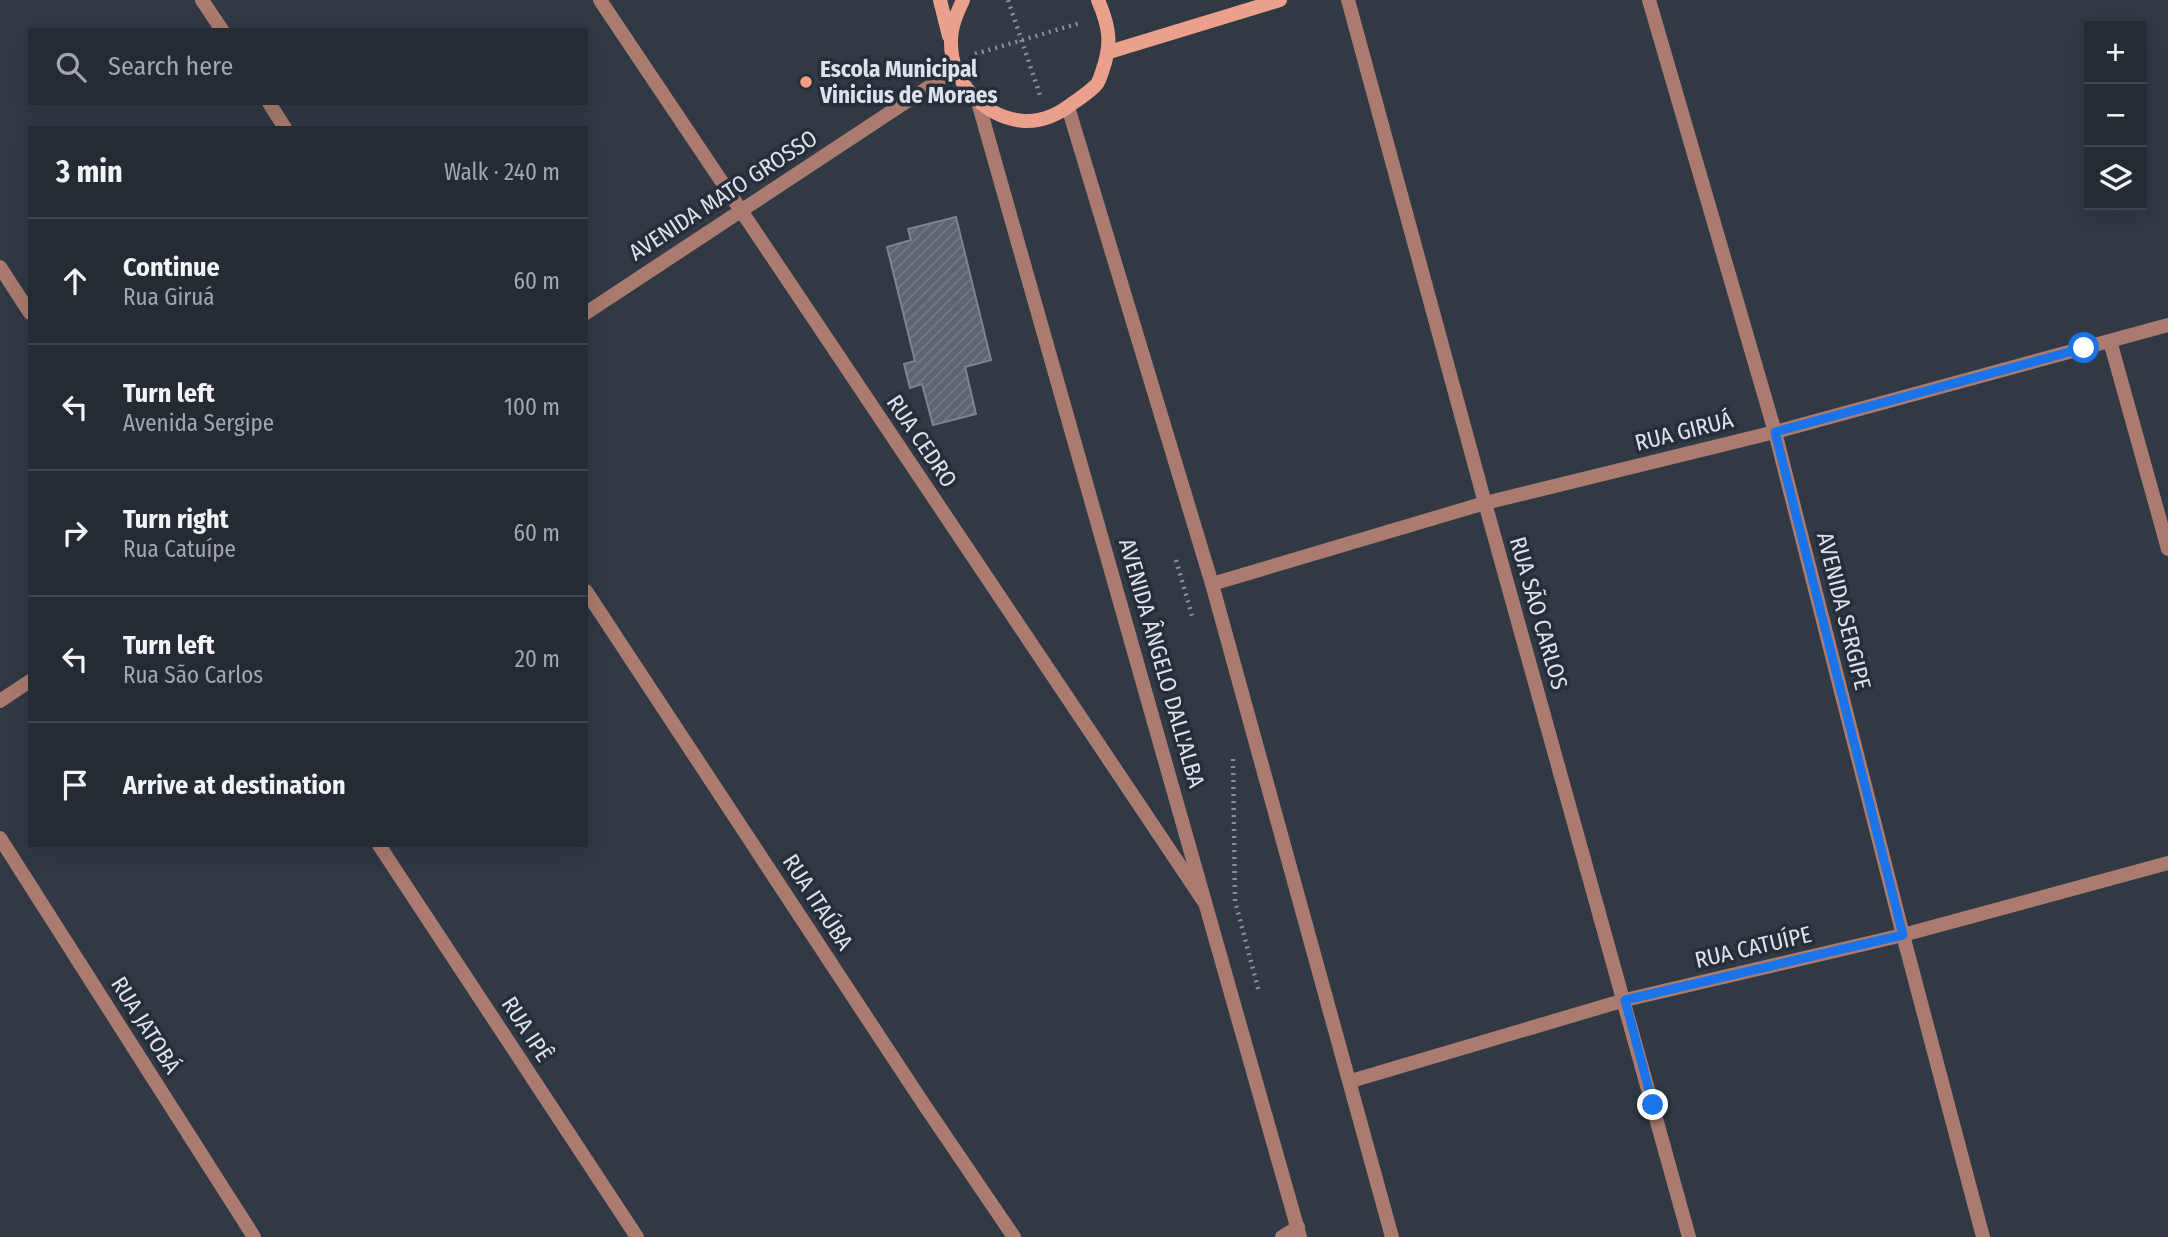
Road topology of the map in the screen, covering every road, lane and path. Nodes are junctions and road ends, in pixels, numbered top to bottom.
1 (202, 0) edge
2 (600, 0) edge
3 (940, 0) edge
4 (962, 0) edge
5 (1007, 0) edge
6 (1280, 0) edge
7 (1348, 0) edge
8 (1649, 0) edge
9 (1099, 1) edge
10 (221, 28) edge
11 (951, 41) junction
12 (1021, 41) junction
13 (1109, 52) junction
14 (954, 64) junction
15 (978, 102) junction
16 (270, 105) edge
17 (1068, 107) junction
18 (1048, 119) junction
19 (284, 126) edge
20 (740, 211) junction
21 (0, 267) edge
22 (28, 310) edge
23 (588, 312) edge
24 (2168, 325) edge
25 (2110, 341) junction
26 (1775, 432) junction
27 (1485, 503) junction
28 (2168, 550) edge
29 (1175, 557) dead end
30 (1212, 584) junction
31 (588, 594) edge
32 (1194, 624) dead end
33 (28, 682) edge
34 (0, 701) edge
35 (1233, 756) dead end
36 (0, 838) edge
37 (380, 847) edge
38 (2168, 863) edge
39 (1208, 906) junction
40 (1903, 935) junction
41 (1260, 995) dead end
42 (1625, 1000) junction
43 (1351, 1081) junction
44 (1299, 1232) edge
45 (254, 1237) edge
46 (637, 1237) edge
47 (1014, 1237) edge
48 (1282, 1237) edge
49 (1392, 1237) edge
50 (1689, 1237) edge
51 (1983, 1237) edge

1 - 10 street
2 - 20 street, RUA CEDRO
3 - 11 main road
4 - 11 main road
5 - 12 path
6 - 13 main road
7 - 27 street, RUA SÃO CARLOS
8 - 26 street, AVENIDA SERGIPE
9 - 12 path
9 - 13 main road
11 - 14 main road
12 - 14 path
12 - 18 path
13 - 17 main road
14 - 15 main road
14 - 20 street, AVENIDA MATO GROSSO
15 - 18 main road
15 - 39 street, AVENIDA ÂNGELO DALL'ALBA
16 - 19 street
17 - 18 main road
17 - 30 street
20 - 23 street, AVENIDA MATO GROSSO
20 - 39 street, RUA CEDRO
21 - 22 street
24 - 25 street, RUA GIRUÁ
25 - 26 street, RUA GIRUÁ
25 - 28 street
26 - 27 street, RUA GIRUÁ
26 - 40 street, AVENIDA SERGIPE
27 - 30 street, RUA GIRUÁ
27 - 42 street, RUA SÃO CARLOS
29 - 32 path
30 - 43 street
31 - 47 street, RUA ITAÚBA
33 - 34 street
35 - 41 path
36 - 45 street, RUA JATOBÁ
37 - 46 street, RUA IPÊ
38 - 40 street, RUA CATUÍPE
39 - 44 street, AVENIDA ÂNGELO DALL'ALBA
40 - 42 street, RUA CATUÍPE
40 - 51 street, AVENIDA SERGIPE
42 - 43 street, RUA CATUÍPE
42 - 50 street, RUA SÃO CARLOS
43 - 49 street
44 - 48 street

